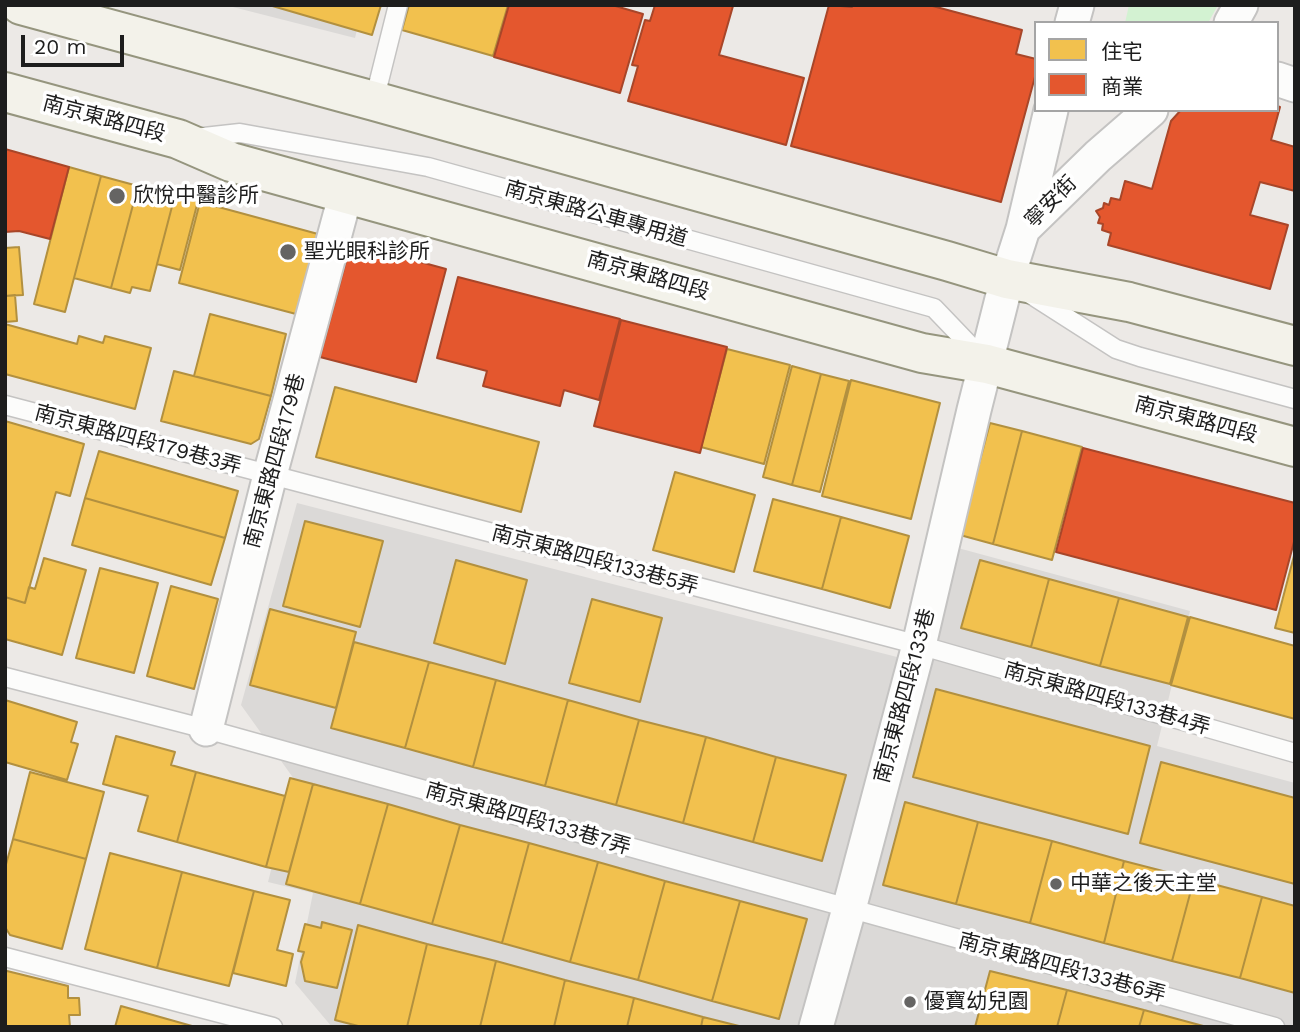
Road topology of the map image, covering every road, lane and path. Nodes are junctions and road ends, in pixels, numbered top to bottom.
1 (22, 5) edge
2 (398, 5) edge
3 (1241, 5) edge
4 (1232, 21) edge
5 (5, 92) edge
6 (374, 101) junction
7 (1051, 112) edge
8 (1149, 112) edge
9 (178, 139) junction
10 (346, 193) junction
11 (1023, 229) junction
12 (1007, 279) junction
13 (1295, 346) edge
14 (987, 363) junction
15 (1295, 398) edge
16 (5, 405) edge
17 (1295, 447) edge
18 (270, 475) junction
19 (919, 645) junction
20 (5, 677) edge
21 (206, 729) junction
22 (1295, 752) edge
23 (849, 909) junction
24 (5, 957) edge
25 (273, 1027) edge
26 (816, 1027) edge
27 (1275, 1027) edge

1 - 6 main road
2 - 6 lane
3 - 4 street
5 - 9 main road, 南京東路四段
6 - 12 main road
7 - 11 street
8 - 11 street, 寧安街
9 - 10 main road, 南京東路四段
9 - 14 lane, 南京東路公車專用道
10 - 14 main road, 南京東路四段
10 - 18 street, 南京東路四段179巷
11 - 12 street, 寧安街
12 - 13 main road
12 - 14 street, 寧安街
12 - 15 lane
14 - 17 main road, 南京東路四段
14 - 19 street, 南京東路四段133巷
16 - 18 lane, 南京東路四段179巷3弄
18 - 19 lane, 南京東路四段133巷5弄
18 - 21 street, 南京東路四段179巷
19 - 22 lane, 南京東路四段133巷4弄
19 - 23 street, 南京東路四段133巷
20 - 21 lane, 南京東路四段133巷7弄
21 - 23 lane, 南京東路四段133巷7弄
23 - 26 street, 南京東路四段133巷
23 - 27 lane, 南京東路四段133巷6弄
24 - 25 lane

